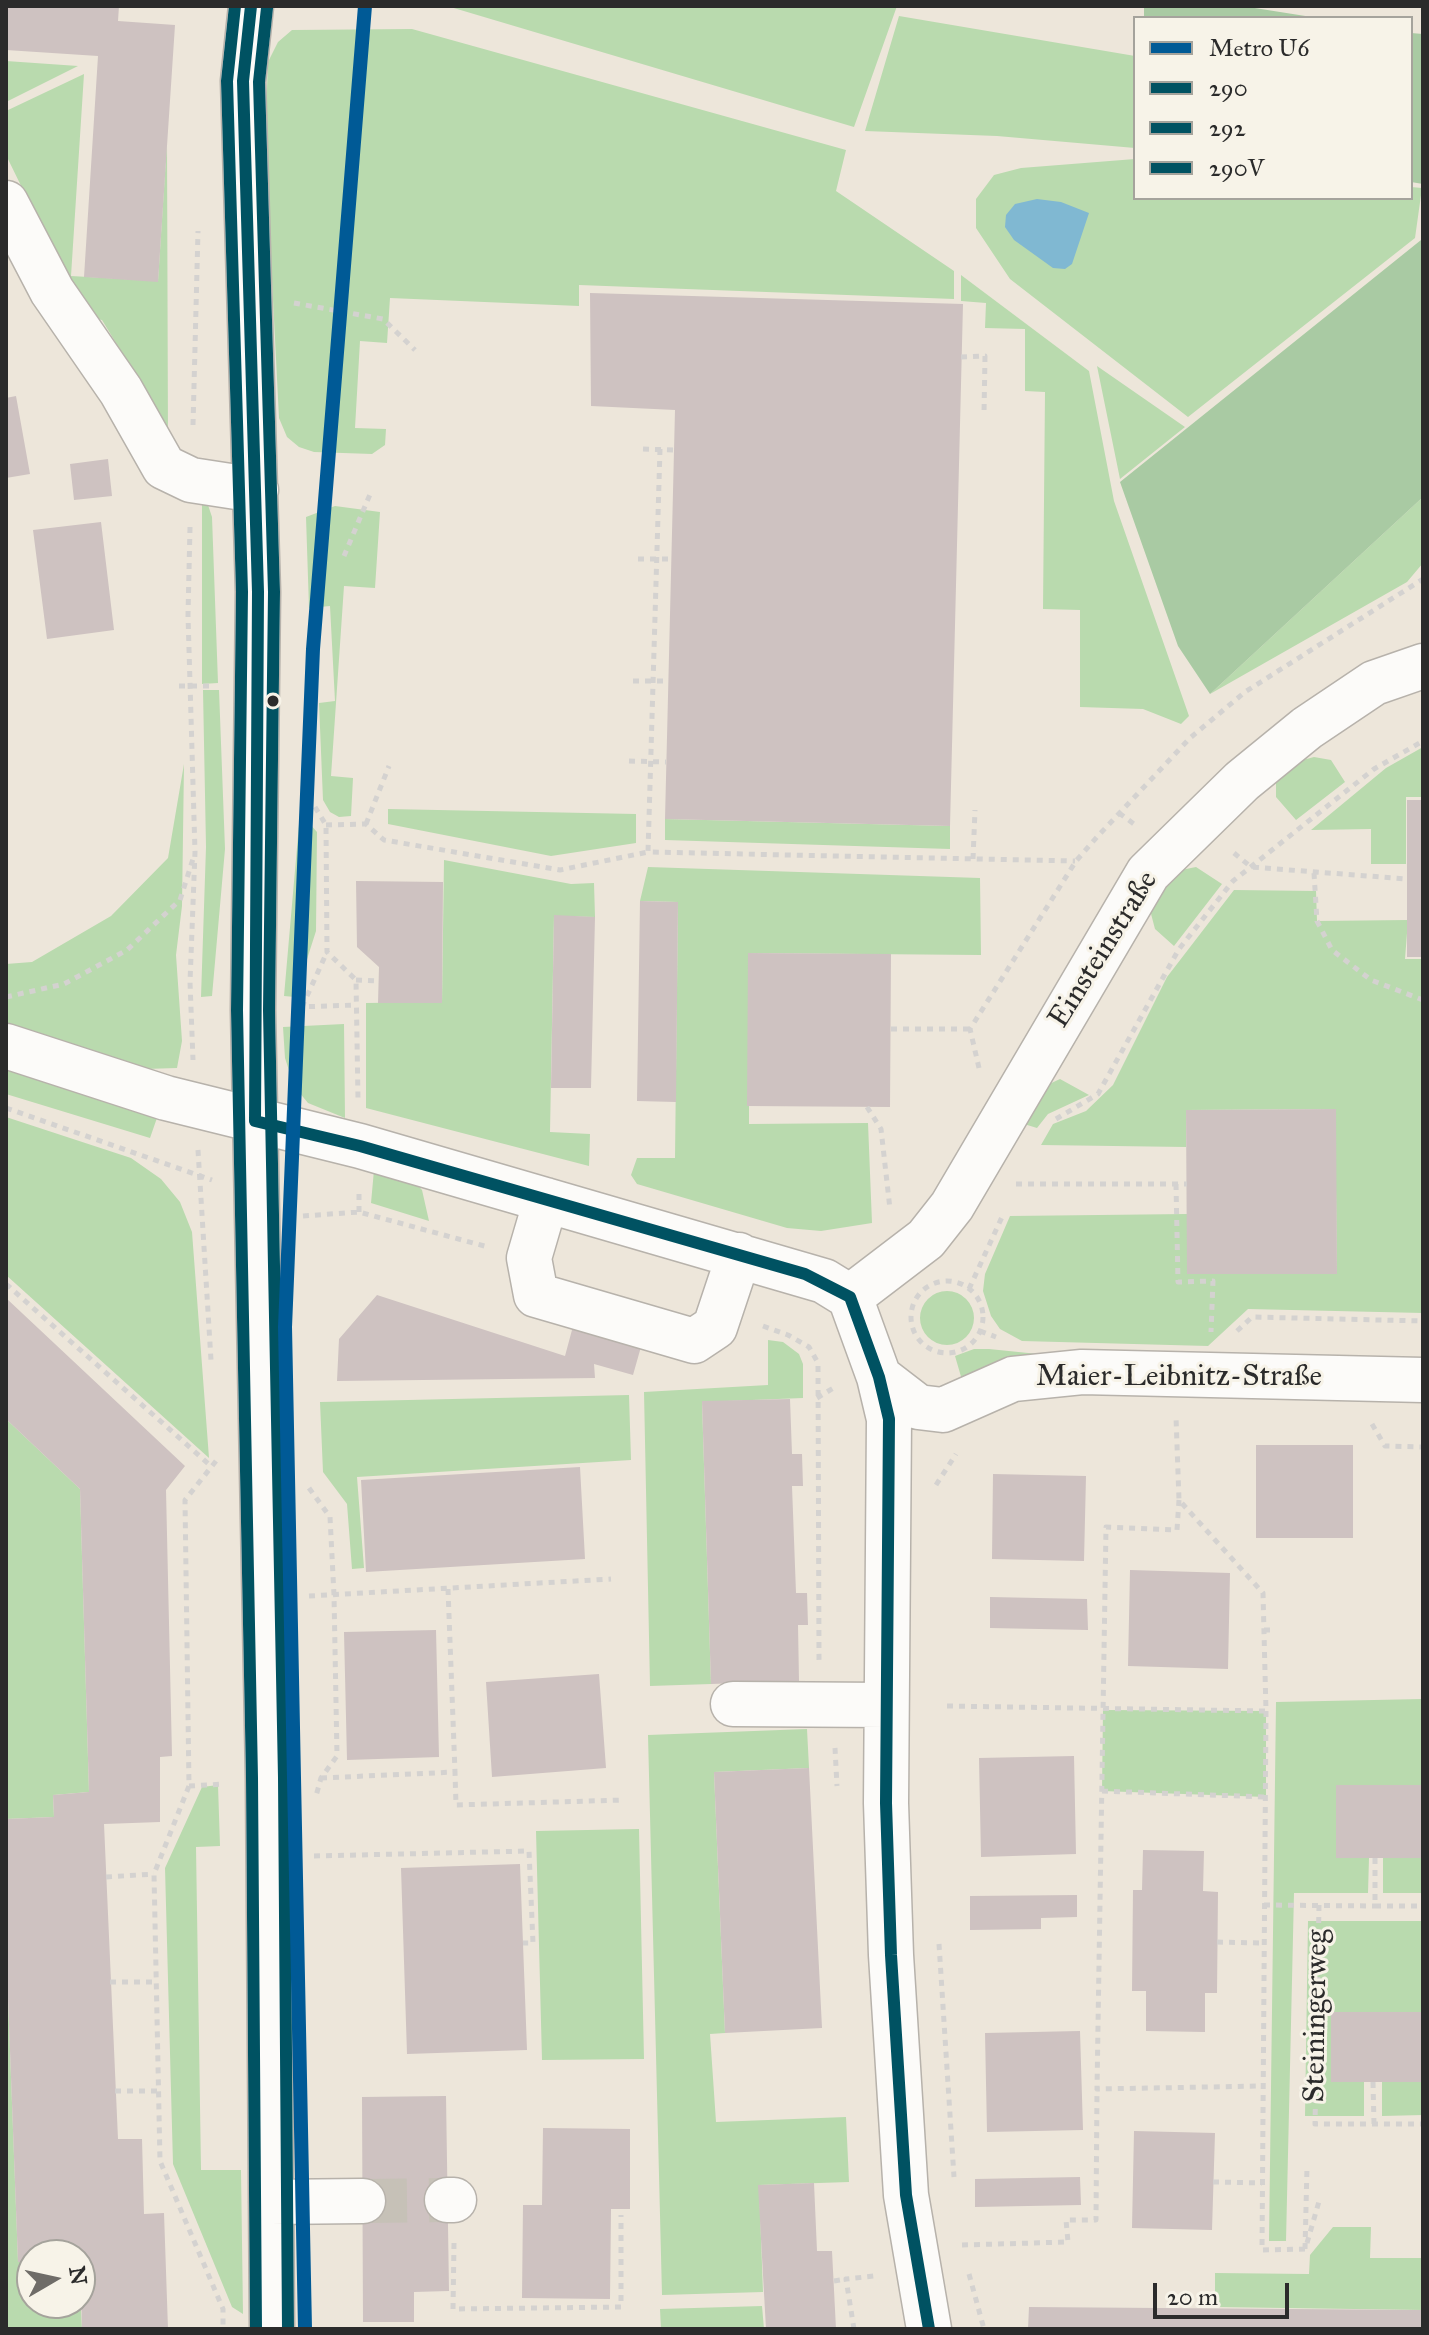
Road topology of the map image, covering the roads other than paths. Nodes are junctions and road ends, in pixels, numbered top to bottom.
1 (251, 6) edge
2 (6, 203) edge
3 (256, 490) junction
4 (1423, 666) edge
5 (6, 1046) edge
6 (255, 1121) junction
7 (546, 1200) junction
8 (739, 1255) junction
9 (850, 1297) junction
10 (879, 1377) junction
11 (1423, 1380) edge
12 (943, 1410) junction
13 (889, 1494) junction
14 (733, 1704) dead end
15 (886, 1705) junction
16 (363, 2201) tunnel mouth
17 (271, 2202) junction
18 (272, 2329) edge
19 (929, 2329) edge

1 - 3 street
2 - 3 street
3 - 6 street
4 - 9 street, Einsteinstraße
5 - 6 street
6 - 7 street
6 - 17 street
7 - 8 street
7 - 8 street
8 - 9 street
9 - 10 street
10 - 12 street
10 - 13 street
11 - 12 street, Maier-Leibnitz-Straße
12 - 13 street, Maier-Leibnitz-Straße
13 - 15 street
14 - 15 street
15 - 19 street
16 - 17 street
17 - 18 street

